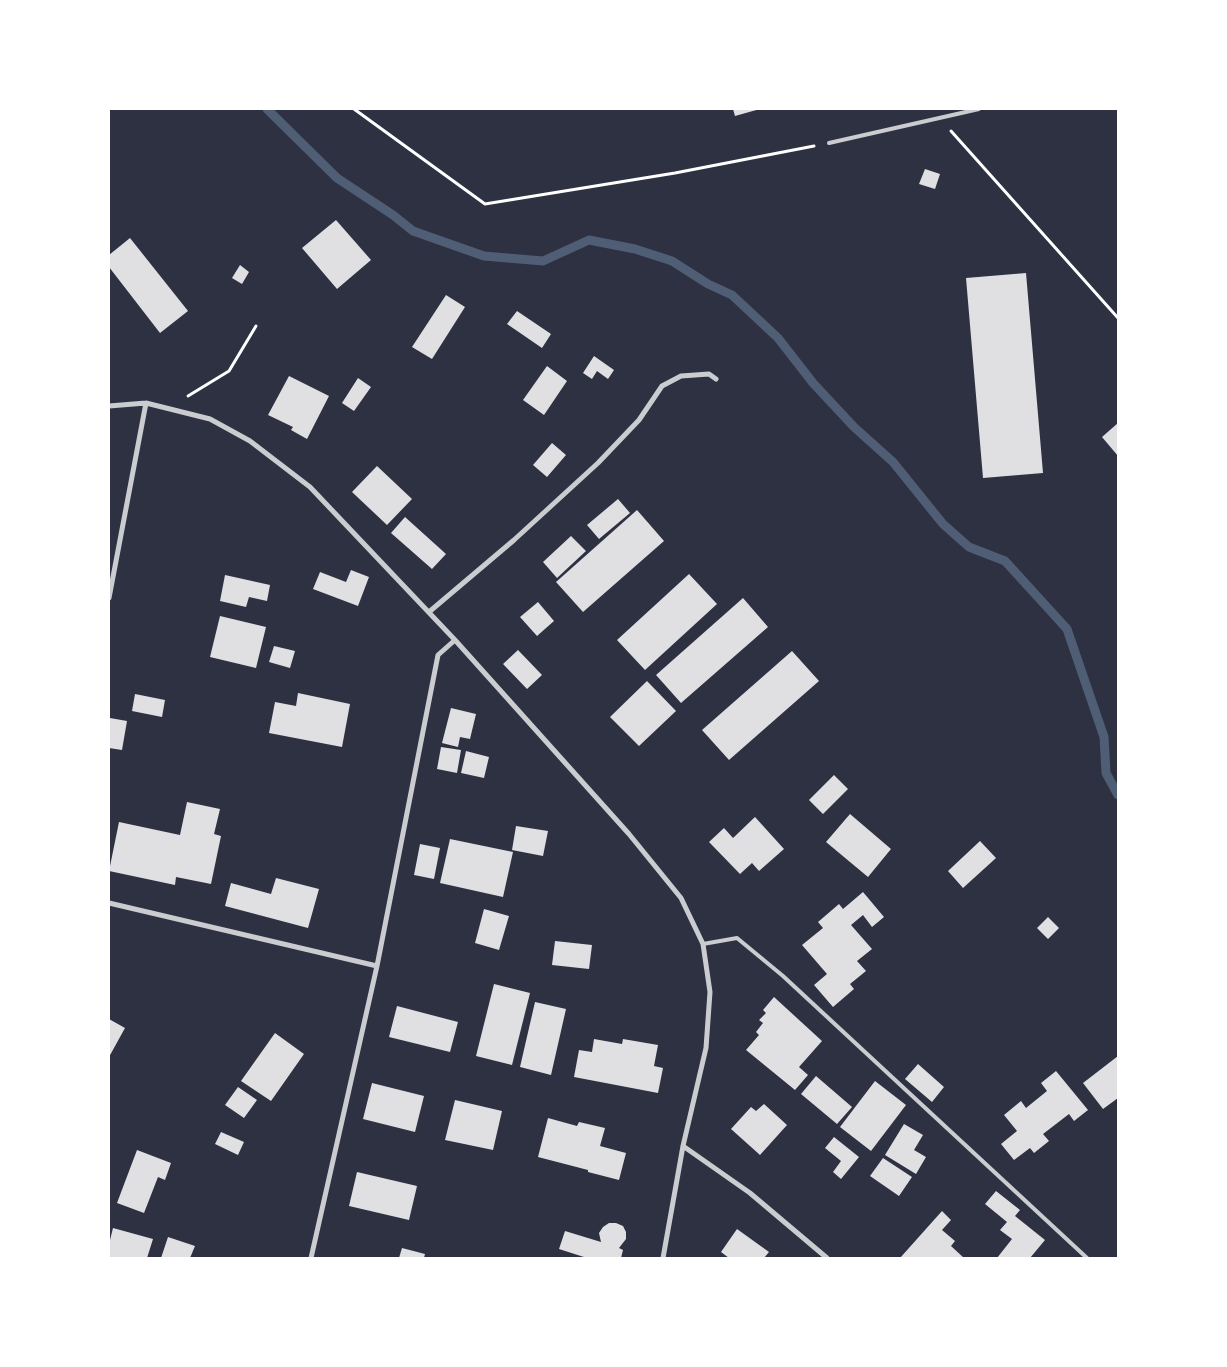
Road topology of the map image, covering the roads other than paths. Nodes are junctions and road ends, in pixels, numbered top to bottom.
1 (979, 109) edge
2 (829, 143) road end
3 (716, 379) dead end
4 (146, 403) junction
5 (109, 406) edge
6 (109, 598) edge
7 (429, 612) junction
8 (455, 640) junction
9 (109, 903) edge
10 (703, 944) junction
11 (377, 966) junction
12 (683, 1146) junction
13 (311, 1258) edge
14 (663, 1258) edge
15 (827, 1258) edge
16 (1087, 1258) edge

1 - 2 lane
3 - 7 street
4 - 5 street
4 - 6 street
4 - 7 street
7 - 8 street
8 - 10 street
8 - 11 street
9 - 11 street
10 - 12 street
10 - 16 lane
11 - 13 street
12 - 14 street
12 - 15 street

